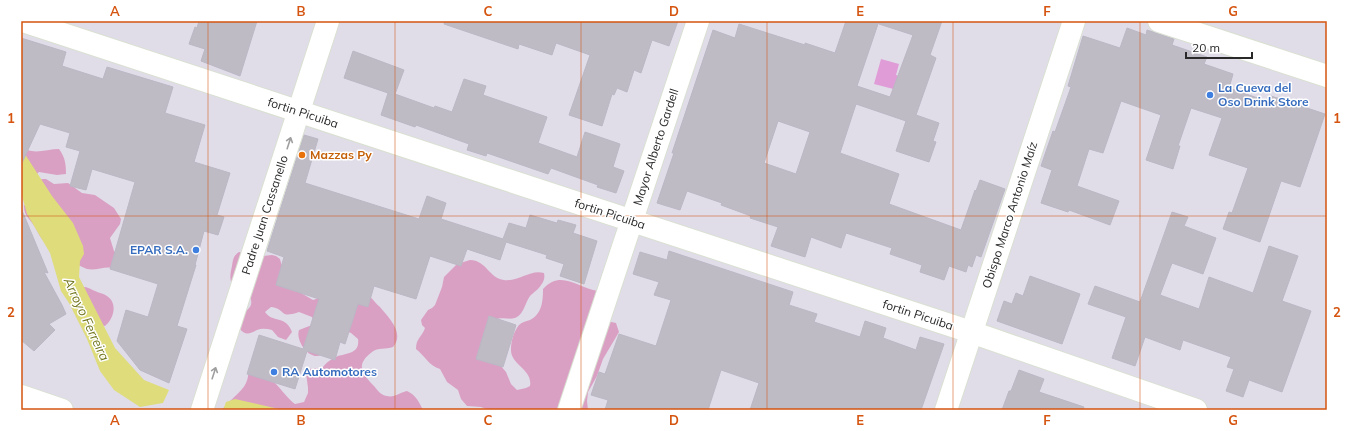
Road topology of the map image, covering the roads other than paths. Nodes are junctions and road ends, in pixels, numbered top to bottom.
1 (23, 21) edge
2 (328, 21) edge
3 (698, 21) edge
4 (1074, 21) edge
5 (1159, 21) edge
6 (1327, 76) edge
7 (299, 111) junction
8 (632, 221) junction
9 (971, 332) junction
10 (21, 396) edge
11 (62, 410) edge
12 (202, 410) edge
13 (569, 410) edge
14 (946, 410) edge
15 (1196, 410) edge

1 - 7 street, fortin Picuiba
2 - 7 street, Padre Juan Cassanello
3 - 8 street, Mayor Alberto Gardell
4 - 9 street, Obispo Marco Antonio Maíz
5 - 6 street
7 - 8 street, fortin Picuiba
12 -> 7 street, Padre Juan Cassanello
8 - 9 street, fortin Picuiba
8 - 13 street, Mayor Alberto Gardell
9 - 14 street, Obispo Marco Antonio Maíz
9 - 15 street, fortin Picuiba
10 - 11 street

